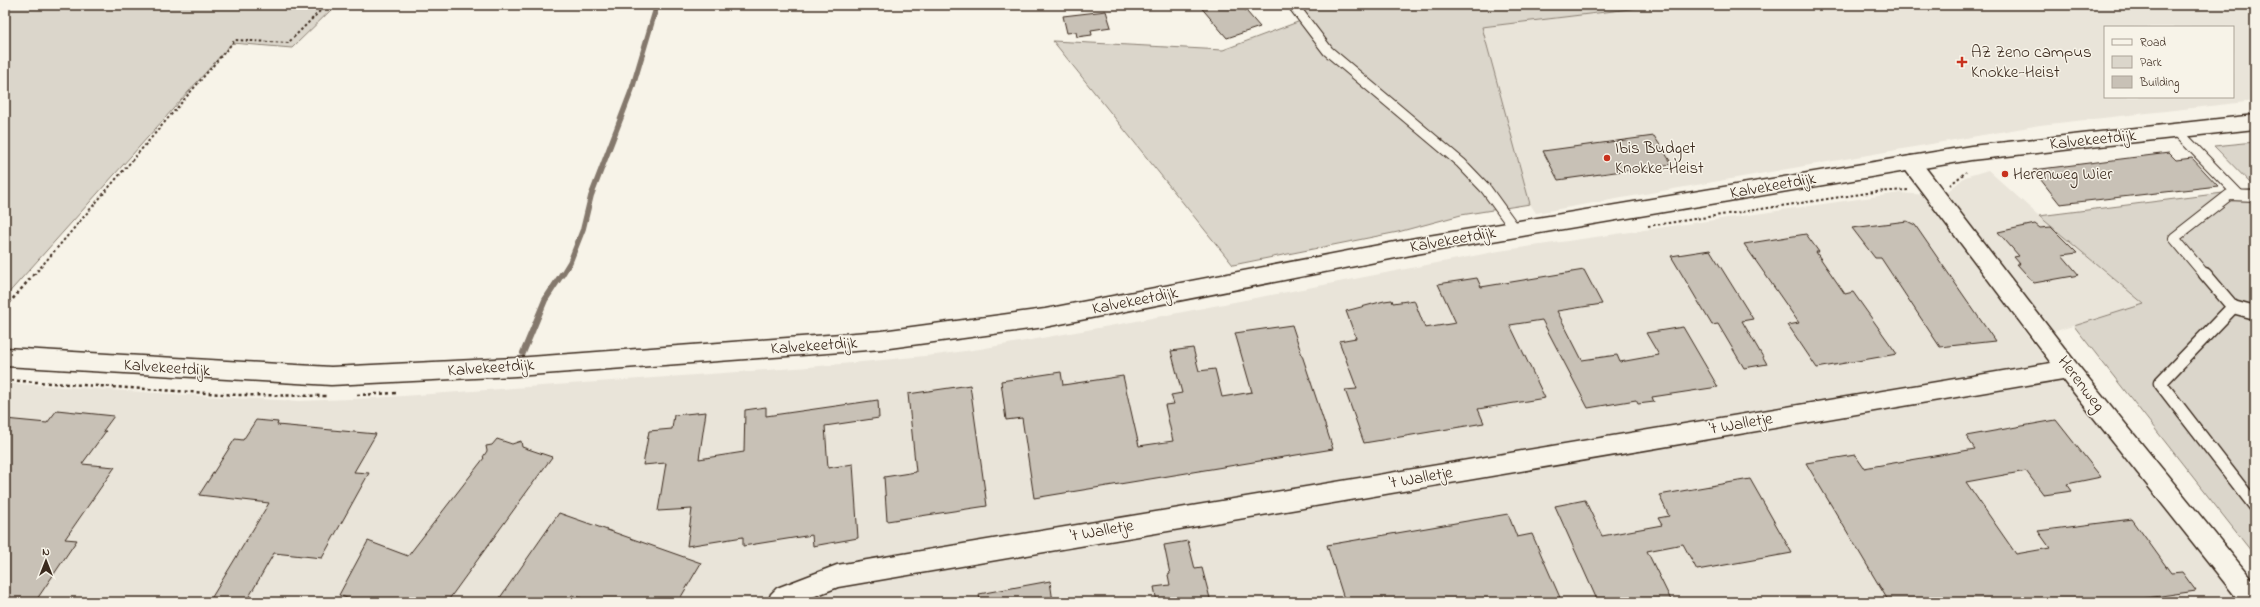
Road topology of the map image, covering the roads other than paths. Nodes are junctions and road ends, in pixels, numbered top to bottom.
1 (1293, 5) edge
2 (2255, 122) edge
3 (2176, 130) junction
4 (1912, 163) junction
5 (2238, 194) junction
6 (2255, 196) edge
7 (1515, 229) junction
8 (2233, 307) junction
9 (2255, 313) edge
10 (5, 358) edge
11 (2068, 369) junction
12 (2255, 506) edge
13 (780, 602) edge
14 (2255, 602) edge

1 - 7 lane
2 - 3 street, Kalvekeetdijk
3 - 4 street, Kalvekeetdijk
3 - 5 lane
4 - 7 street, Kalvekeetdijk
4 - 11 street, Herenweg
5 - 6 lane
5 - 8 lane
7 - 10 street, Kalvekeetdijk
8 - 9 lane
8 - 12 lane
11 - 13 street, 't Walletje
11 - 14 street, Herenweg

